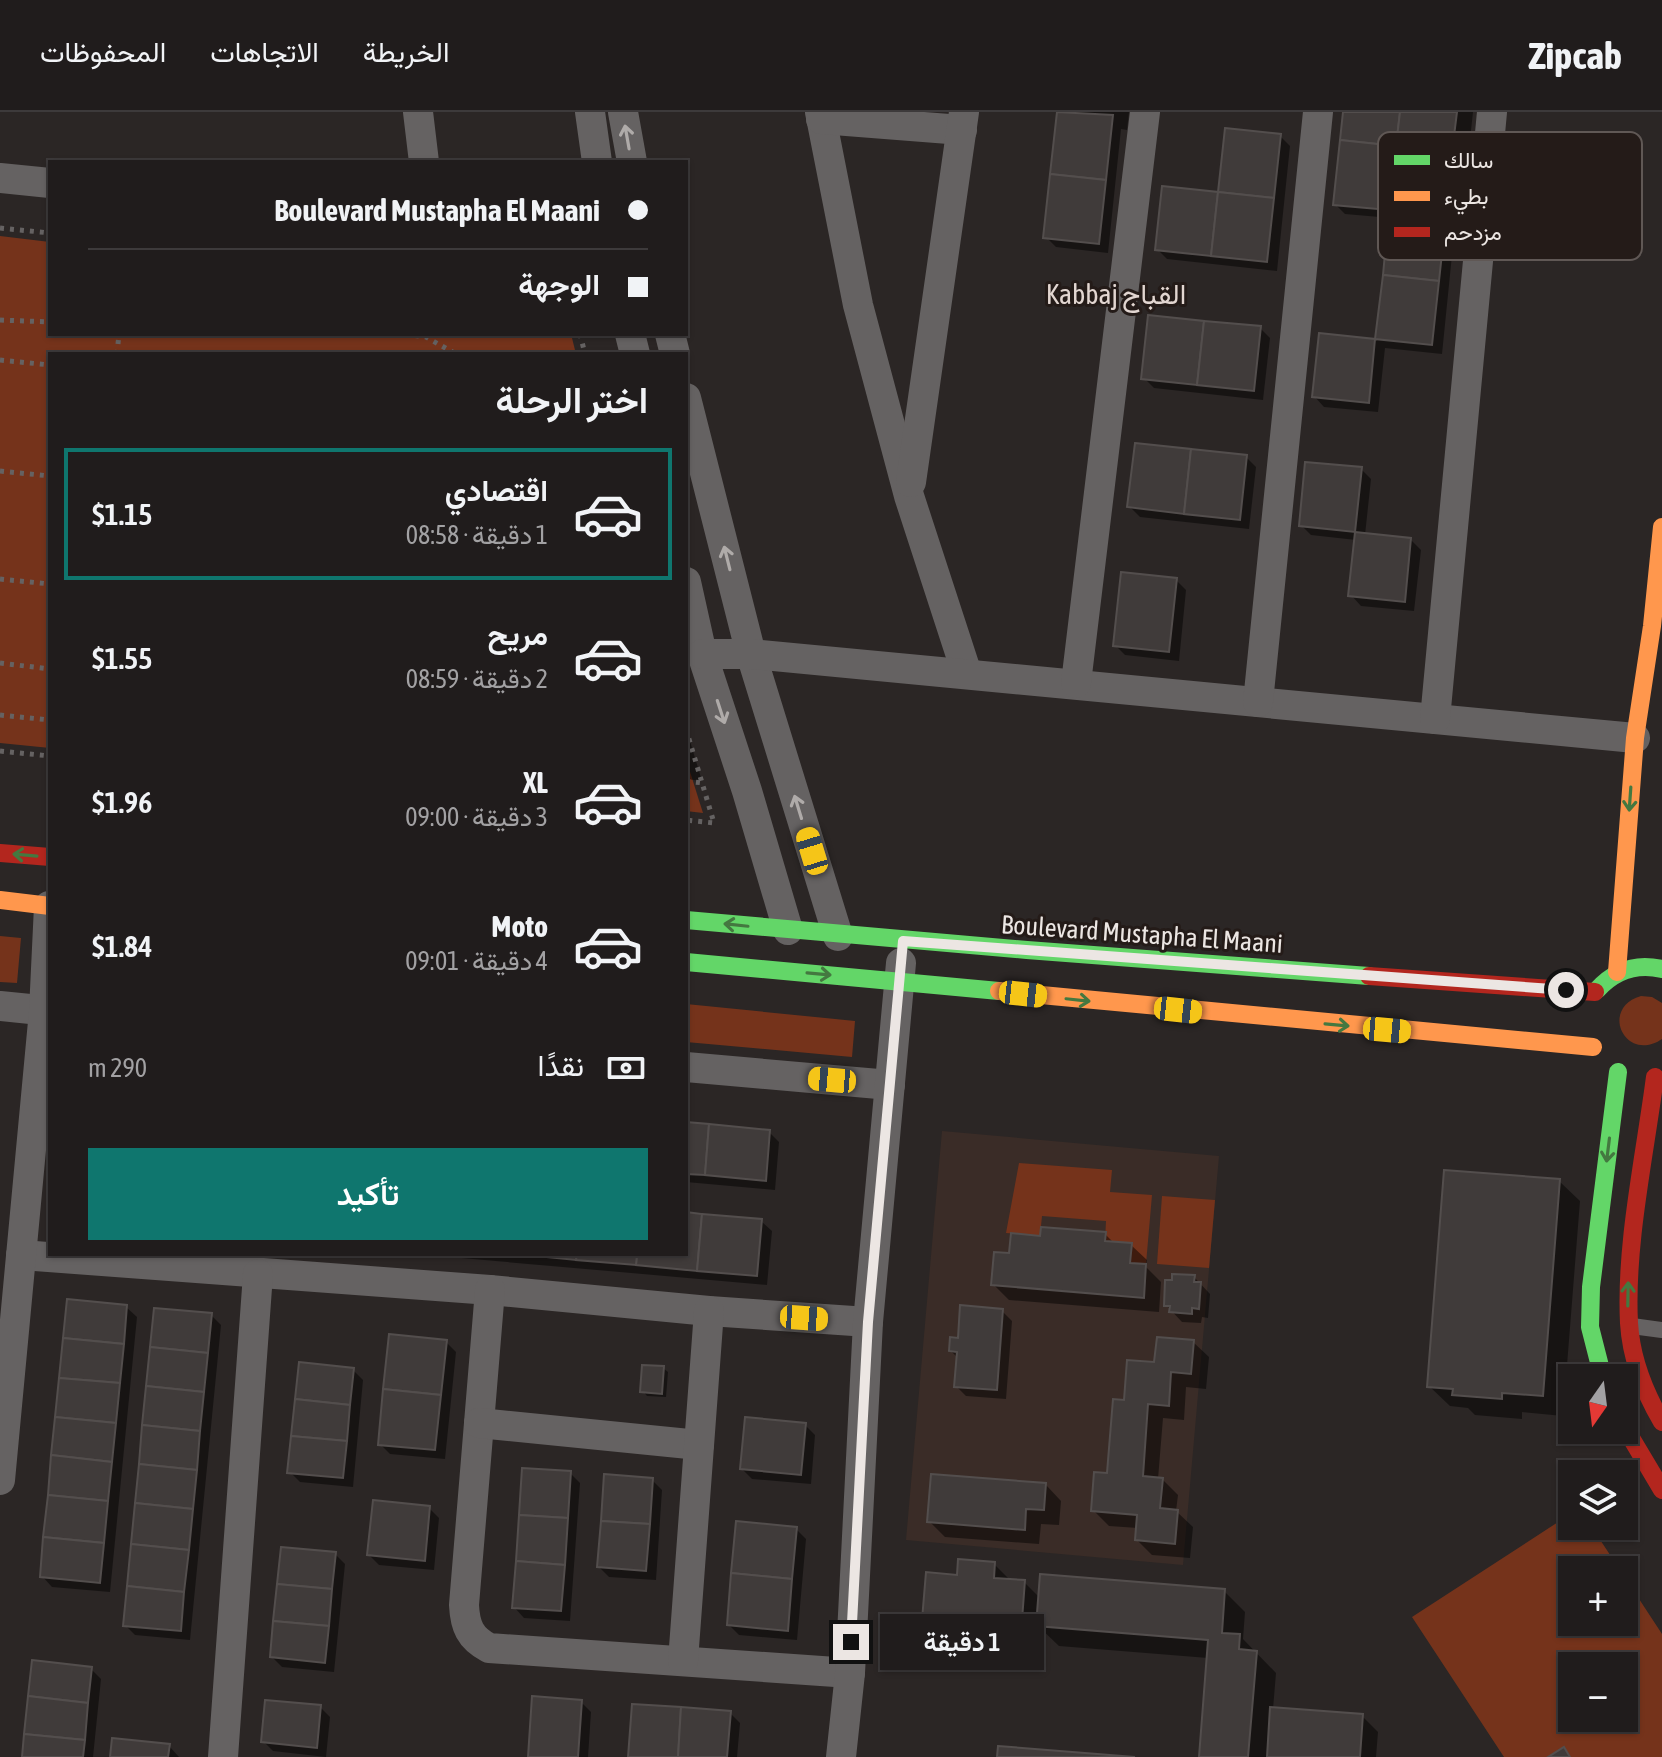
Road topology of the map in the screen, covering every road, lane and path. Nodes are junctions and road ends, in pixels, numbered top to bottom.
1 (418, 112) edge
2 (590, 112) edge
3 (623, 112) edge
4 (1145, 112) edge
5 (1318, 112) edge
6 (1492, 112) edge
7 (820, 116) edge
8 (963, 121) edge
9 (1490, 132) edge
10 (424, 160) edge
11 (597, 160) edge
12 (632, 160) edge
13 (0, 178) edge
14 (48, 183) edge
15 (0, 228) edge
16 (48, 233) edge
17 (1478, 260) edge
18 (0, 320) edge
19 (48, 322) edge
20 (419, 336) edge
21 (452, 352) edge
22 (0, 360) edge
23 (48, 365) edge
24 (688, 406) edge
25 (0, 471) edge
26 (48, 476) edge
27 (909, 496) junction
28 (1662, 527) edge
29 (0, 579) edge
30 (48, 584) edge
31 (688, 591) edge
32 (702, 654) junction
33 (751, 654) junction
34 (0, 663) edge
35 (48, 669) edge
36 (967, 674) junction
37 (1076, 683) junction
38 (1258, 702) junction
39 (0, 715) edge
40 (1662, 715) edge
41 (1435, 719) junction
42 (48, 720) edge
43 (688, 735) edge
44 (1638, 747) junction
45 (0, 751) edge
46 (48, 756) edge
47 (688, 781) edge
48 (703, 783) junction
49 (688, 820) edge
50 (0, 853) edge
51 (48, 857) edge
52 (0, 900) edge
53 (48, 906) edge
54 (688, 920) edge
55 (788, 930) junction
56 (838, 936) junction
57 (903, 941) junction
58 (688, 962) edge
59 (1662, 969) edge
60 (1617, 972) junction
61 (48, 976) edge
62 (1243, 980) junction
63 (899, 981) junction
64 (0, 1006) edge
65 (1590, 1010) junction
66 (47, 1011) edge
67 (1240, 1017) junction
68 (1593, 1047) junction
69 (688, 1067) edge
70 (1618, 1072) junction
71 (1658, 1076) edge
72 (890, 1085) junction
73 (21, 1255) junction
74 (258, 1274) junction
75 (490, 1290) junction
76 (709, 1311) junction
77 (868, 1322) junction
78 (1629, 1325) junction
79 (1662, 1330) edge
80 (1599, 1364) edge
81 (1662, 1422) edge
82 (479, 1423) junction
83 (1635, 1444) edge
84 (699, 1445) junction
85 (0, 1480) edge
86 (1662, 1490) edge
87 (683, 1661) junction
88 (850, 1673) junction
89 (223, 1757) edge
90 (841, 1757) edge

1 - 10 street
2 - 11 street
12 -> 3 street
4 - 37 street
5 - 38 street
6 - 9 street
7 - 8 street
7 - 27 street
8 - 27 street
13 - 14 street
15 - 16 path
17 - 41 street
18 - 19 path
20 - 21 path
22 - 23 path
33 -> 24 street
25 - 26 path
27 - 36 street
28 - 44 street
29 - 30 path
31 - 32 street
32 - 33 street
32 -> 55 street
33 - 36 street
56 -> 33 street
34 - 35 path
36 - 37 street
37 - 38 street
38 - 41 street
39 - 42 path
40 - 44 street
41 - 44 street
43 - 48 path
44 -> 60 street
45 - 46 path
47 - 48 path
48 - 49 path
51 -> 50 street
52 - 53 street
55 -> 54 street, Boulevard Mustapha El Maani
55 - 56 street, Boulevard Mustapha El Maani
56 - 57 street, Boulevard Mustapha El Maani
57 - 62 street, Boulevard Mustapha El Maani
57 - 63 street
58 -> 63 street
59 - 60 street
60 - 65 street
61 - 66 street
62 - 65 street, Boulevard Mustapha El Maani
62 - 67 street
63 -> 67 street
63 - 72 street
64 - 66 street
65 - 68 street
66 - 73 street
67 -> 68 street
68 - 70 street
69 - 72 street
70 - 71 street
70 -> 80 street
78 -> 71 street
72 - 77 street
73 - 74 street
73 - 85 street
74 - 75 street
74 - 89 street
75 - 76 street
75 - 82 street
76 - 77 street
76 - 84 street
77 - 88 street
78 - 79 lane
78 - 81 street
82 - 84 street
82 - 87 street
83 - 86 street
84 - 87 street
87 - 88 street
88 - 90 street

